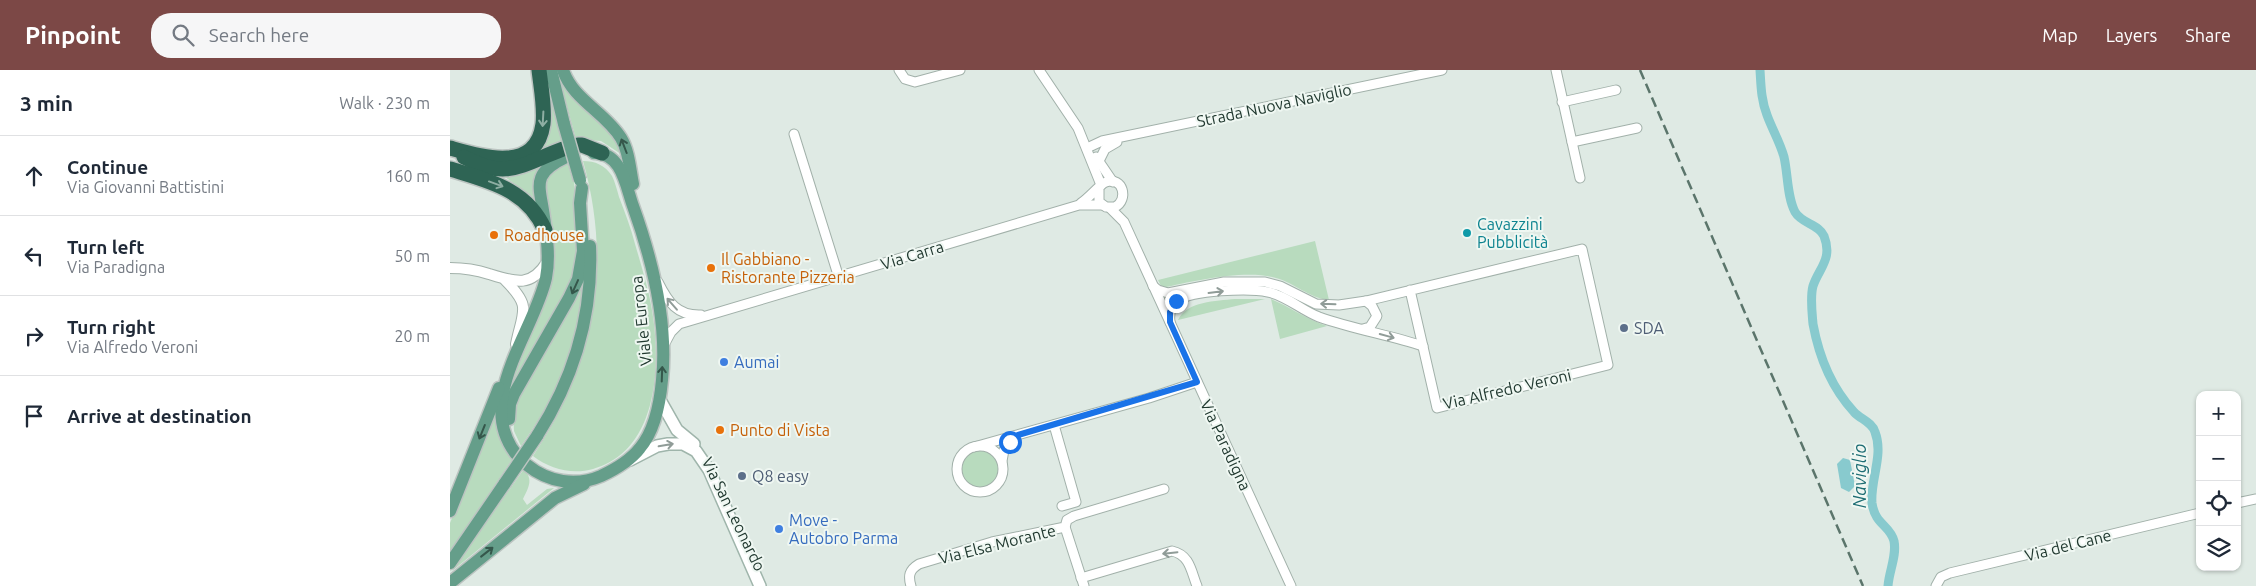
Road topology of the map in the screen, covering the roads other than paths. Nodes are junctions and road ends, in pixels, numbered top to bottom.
1 (540, 70) edge
2 (551, 70) edge
3 (562, 70) edge
4 (899, 70) edge
5 (960, 70) edge
6 (1039, 70) edge
7 (1442, 70) edge
8 (1556, 70) edge
9 (1616, 90) dead end
10 (1562, 102) junction
11 (1636, 128) dead end
12 (794, 134) dead end
13 (1136, 134) junction
14 (1572, 142) junction
15 (1088, 147) junction
16 (450, 149) edge
17 (572, 151) junction
18 (602, 154) joint
19 (1098, 161) junction
20 (450, 169) edge
21 (1580, 178) dead end
22 (1113, 182) junction
23 (581, 184) junction
24 (1100, 187) junction
25 (1121, 203) junction
26 (1079, 205) junction
27 (1106, 206) junction
28 (1124, 222) junction
29 (642, 228) junction
30 (545, 230) junction
31 (650, 259) junction
32 (548, 261) junction
33 (450, 268) edge
34 (839, 278) junction
35 (505, 280) junction
36 (1153, 286) junction
37 (1410, 290) junction
38 (1366, 301) junction
39 (716, 314) junction
40 (1170, 324) junction
41 (1363, 329) junction
42 (1423, 346) junction
43 (662, 347) junction
44 (510, 368) junction
45 (505, 380) junction
46 (1197, 382) junction
47 (660, 400) junction
48 (1054, 424) junction
49 (1018, 435) junction
50 (974, 447) junction
51 (1002, 463) junction
52 (527, 465) dead end
53 (622, 465) junction
54 (590, 481) junction
55 (1164, 489) dead end
56 (2256, 499) edge
57 (2241, 502) edge
58 (1062, 506) dead end
59 (450, 512) edge
60 (2196, 514) edge
61 (1065, 527) junction
62 (450, 563) edge
63 (1083, 582) edge
64 (450, 583) edge
65 (1937, 583) edge
66 (760, 586) edge
67 (768, 586) edge
68 (911, 586) edge
69 (1197, 586) edge
70 (1289, 586) edge

1 -> 16 highway
2 - 23 main road, bridge
29 -> 3 main road
4 - 5 street
6 - 15 street
7 - 13 street, Strada Nuova Naviglio
8 - 10 street
9 - 10 street
10 - 14 street
11 - 14 street
12 - 34 street
13 - 15 street, Strada Nuova Naviglio
13 - 19 street, Strada Nuova Naviglio
14 - 21 street
15 - 19 street
15 - 24 street
16 - 17 highway
17 - 18 highway
17 - 30 main road
18 - 29 main road, Viale Europa
19 - 22 street
20 -> 30 highway
22 - 24 street
22 - 25 street
23 -> 45 main road
23 - 62 main road, bridge
24 - 26 street, Via Carra
24 - 27 street
25 - 27 street
25 - 28 street
26 - 27 street, Via Carra
26 - 34 street, Via Carra
27 - 28 street
28 - 36 street, Via Paradigna
29 - 31 main road, Viale Europa
30 - 32 main road
39 -> 31 street, Via Carra
31 - 43 main road, Viale Europa
32 - 35 street
32 - 44 main road
33 - 35 street
34 - 39 street, Via Carra
35 - 44 street
38 -> 36 street
36 - 40 street, Via Paradigna
37 - 38 street
37 - 42 street, Via Alfredo Veroni
37 - 42 street, Via Alfredo Veroni
38 - 41 street
39 - 43 street, Via Carra
40 -> 41 street
40 - 46 street, Via Paradigna
41 -> 42 street
47 -> 43 main road, Viale Europa
44 - 45 main road
45 -> 59 main road
46 - 48 street
46 - 70 street, Via Paradigna
47 - 53 main road, Viale Europa
47 - 67 main road, Via San Leonardo
48 - 49 street
48 - 58 street
49 - 50 street
49 - 51 street
50 - 51 street
50 - 51 street
52 - 54 main road, Viale Europa
53 - 54 main road, Viale Europa
53 -> 66 main road, Via San Leonardo
64 -> 54 main road
55 - 61 street, Via Elsa Morante
56 - 57 street
60 - 65 street, Via del Cane
61 - 63 street
61 - 68 street, Via Elsa Morante
69 -> 63 street

